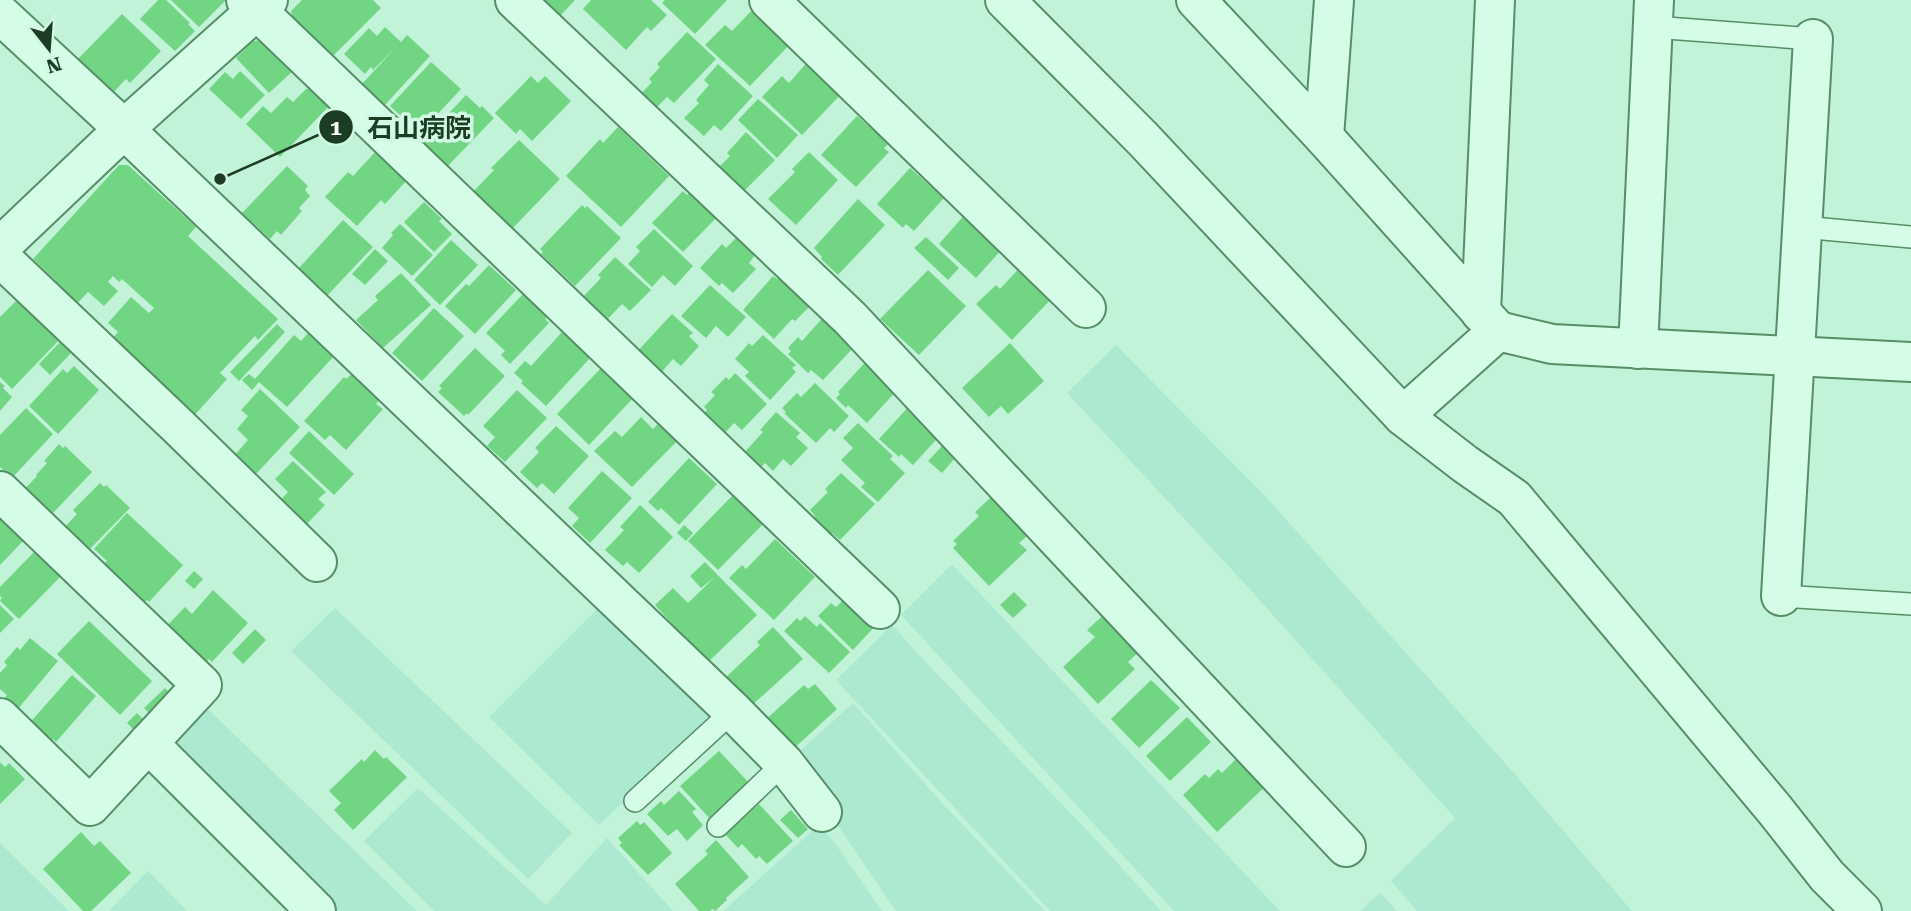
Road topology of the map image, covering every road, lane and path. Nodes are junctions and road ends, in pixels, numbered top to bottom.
1 (515, 0) edge
2 (769, 0) edge
3 (1005, 0) edge
4 (1196, 0) edge
5 (1334, 0) edge
6 (1496, 0) edge
7 (257, 3) edge
8 (1654, 13) edge
9 (0, 15) edge
10 (1813, 39) joint
11 (124, 129) junction
12 (1324, 137) junction
13 (1802, 227) junction
14 (1911, 237) edge
15 (0, 247) edge
16 (0, 257) edge
17 (1086, 308) dead end
18 (1490, 322) junction
19 (1638, 349) junction
20 (1795, 356) junction
21 (1911, 362) edge
22 (1403, 416) junction
23 (0, 492) edge
24 (317, 562) dead end
25 (1781, 596) joint
26 (1911, 604) edge
27 (880, 608) dead end
28 (733, 710) junction
29 (0, 718) edge
30 (148, 743) junction
31 (785, 763) junction
32 (635, 801) dead end
33 (822, 812) dead end
34 (718, 826) dead end
35 (1346, 847) dead end
36 (316, 911) edge
37 (1862, 911) edge

1 - 35 street
2 - 17 street
3 - 22 street
4 - 12 street
5 - 12 street
6 - 18 street
7 - 11 street
7 - 27 street
8 - 10 lane
8 - 19 street
9 - 11 street
10 - 13 street
11 - 15 street
11 - 28 street
12 - 18 street
13 - 14 lane
13 - 20 street
16 - 24 street
18 - 19 street
18 - 22 street
19 - 20 street
20 - 21 street
20 - 25 street
22 - 37 street
23 - 30 street
25 - 26 lane
28 - 31 street
28 - 32 lane
29 - 30 street
30 - 36 street
31 - 33 street
31 - 34 lane

